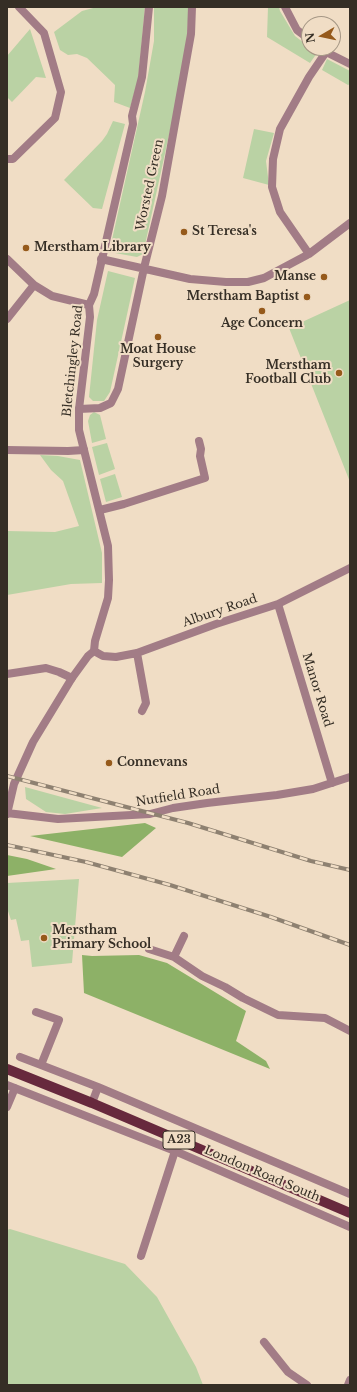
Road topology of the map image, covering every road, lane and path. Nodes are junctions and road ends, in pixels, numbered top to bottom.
1 (19, 7) edge
2 (149, 7) edge
3 (192, 7) edge
4 (285, 7) edge
5 (301, 33) edge
6 (321, 56) edge
7 (335, 56) edge
8 (350, 64) edge
9 (7, 159) edge
10 (350, 223) edge
11 (309, 254) junction
12 (7, 259) edge
13 (101, 259) junction
14 (144, 268) junction
15 (34, 285) junction
16 (89, 305) junction
17 (7, 319) edge
18 (79, 409) junction
19 (200, 441) dead end
20 (7, 450) edge
21 (84, 450) junction
22 (100, 510) junction
23 (350, 568) edge
24 (278, 604) junction
25 (94, 651) junction
26 (137, 653) junction
27 (7, 674) edge
28 (72, 678) junction
29 (142, 711) dead end
30 (350, 777) edge
31 (332, 783) junction
32 (7, 814) edge
33 (184, 936) dead end
34 (149, 949) dead end
35 (174, 957) junction
36 (36, 1012) dead end
37 (350, 1031) edge
38 (20, 1057) dead end
39 (41, 1065) junction
40 (7, 1069) edge
41 (11, 1087) edge
42 (98, 1087) junction
43 (72, 1095) junction
44 (92, 1102) junction
45 (7, 1107) edge
46 (67, 1109) junction
47 (175, 1151) junction
48 (350, 1194) edge
49 (350, 1213) edge
50 (350, 1227) edge
51 (141, 1256) dead end
52 (264, 1342) dead end
53 (350, 1380) edge
54 (307, 1385) edge
55 (348, 1385) edge

1 - 9 street
2 - 13 street, Bletchingley Road
3 - 14 street, Worsted Green
4 - 5 street
6 - 11 street
7 - 8 street
10 - 11 street
11 - 14 street
12 - 15 street
13 - 14 street
13 - 16 street, Bletchingley Road
14 - 18 street, Worsted Green
15 - 16 street
15 - 17 street
16 - 18 street, Bletchingley Road
18 - 21 street, Bletchingley Road
19 - 22 street
20 - 21 street
21 - 22 street, Bletchingley Road
22 - 25 street, Bletchingley Road
23 - 24 street, Albury Road
24 - 26 street, Albury Road
24 - 31 street, Manor Road
25 - 26 street, Albury Road
25 - 28 street
26 - 29 street
27 - 28 street
28 - 32 street
30 - 31 street, Nutfield Road
31 - 32 street, Nutfield Road
33 - 35 street
34 - 35 street
35 - 37 street
36 - 39 street
38 - 39 street, London Road South
39 - 42 street, London Road South
40 - 43 main road, London Road South / A23
41 - 45 street
41 - 46 street, London Road South
42 - 44 street
42 - 48 street, London Road South
43 - 44 main road, London Road South / A23
43 - 46 street
44 - 49 main road, London Road South / A23
46 - 47 street, London Road South
47 - 50 street, London Road South
47 - 51 street
52 - 54 street
53 - 55 street

